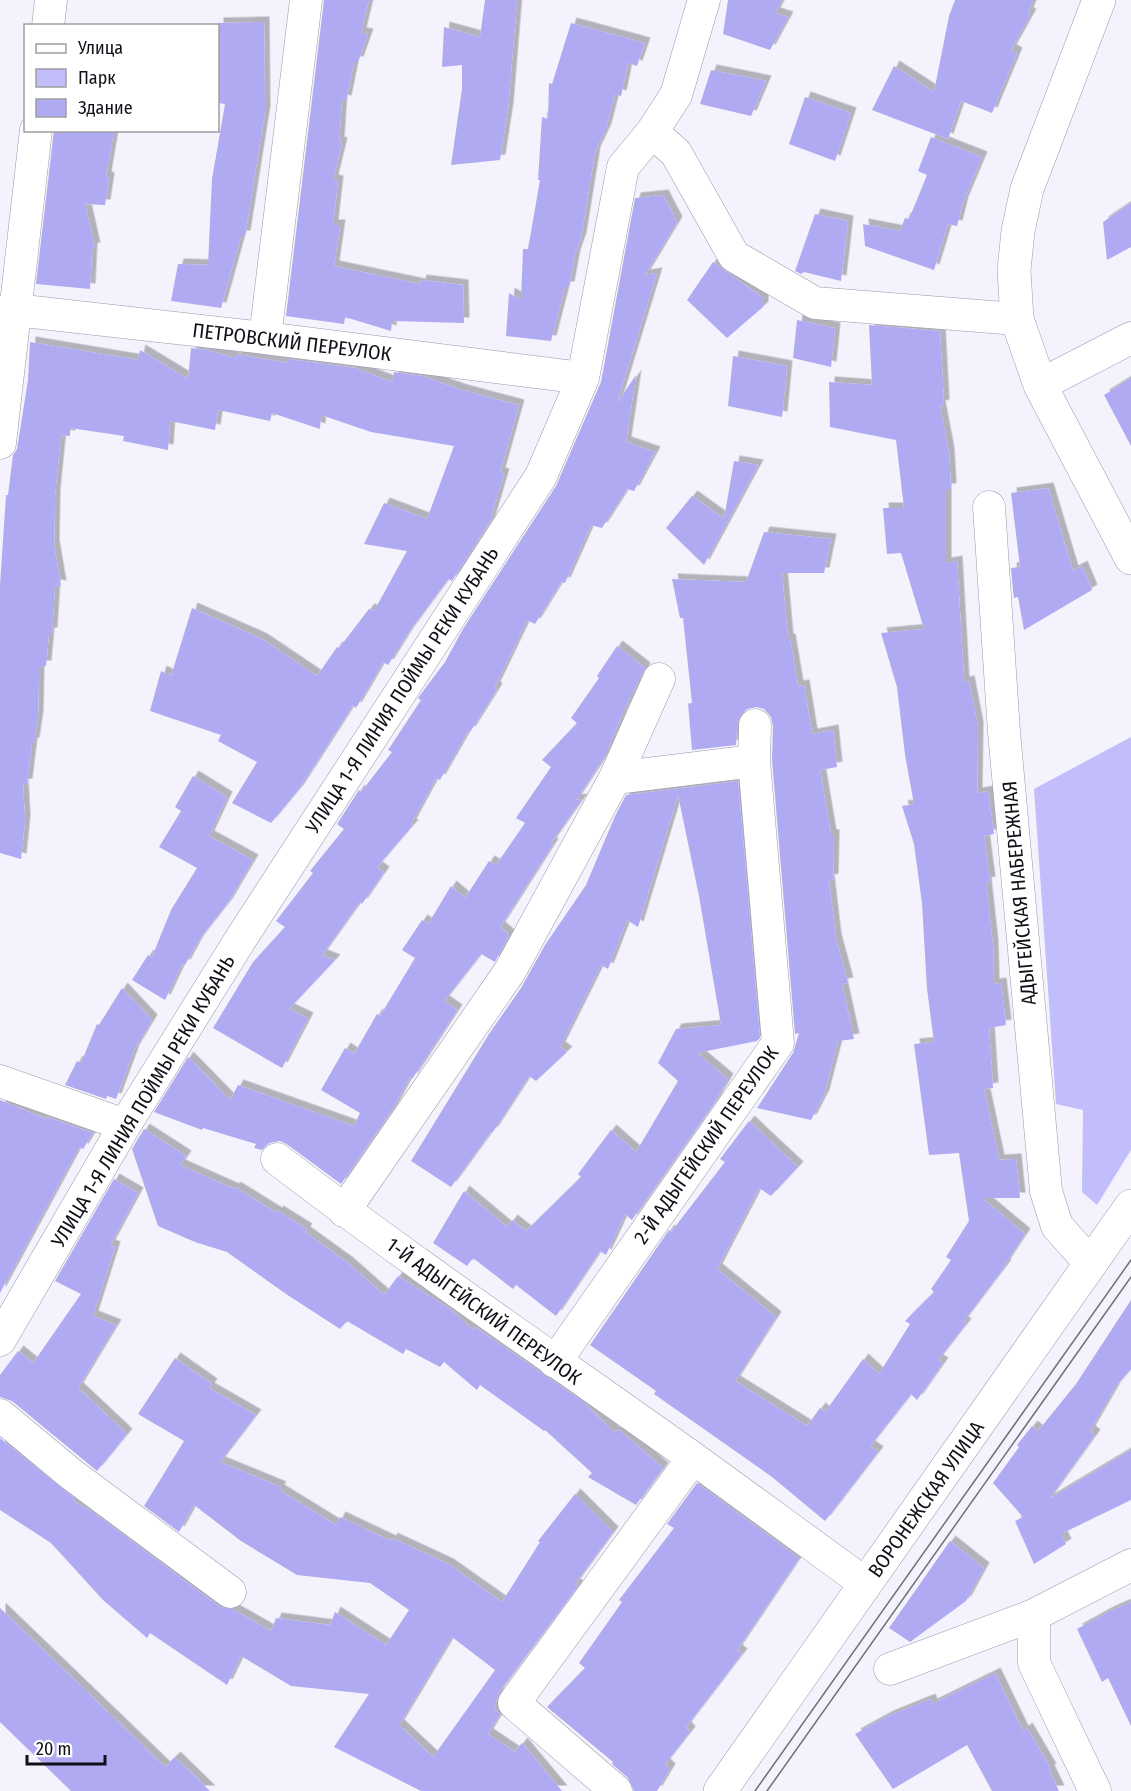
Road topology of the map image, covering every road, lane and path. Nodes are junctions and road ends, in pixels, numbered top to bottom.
1 (51, 0) edge
2 (306, 0) edge
3 (704, 0) edge
4 (1099, 0) edge
5 (48, 24) edge
6 (36, 132) edge
7 (652, 132) junction
8 (7, 311) edge
9 (1017, 319) junction
10 (265, 338) junction
11 (1131, 338) edge
12 (583, 378) junction
13 (1040, 385) junction
14 (0, 443) edge
15 (988, 507) dead end
16 (1131, 558) edge
17 (659, 679) dead end
18 (755, 725) dead end
19 (754, 761) junction
20 (615, 778) junction
21 (0, 1081) edge
22 (125, 1125) junction
23 (277, 1159) dead end
24 (1131, 1206) edge
25 (344, 1211) junction
26 (1091, 1264) junction
27 (0, 1340) edge
28 (555, 1362) junction
29 (0, 1415) edge
30 (693, 1458) junction
31 (1131, 1564) edge
32 (866, 1584) junction
33 (230, 1592) dead end
34 (1034, 1615) junction
35 (890, 1669) dead end
36 (616, 1791) edge
37 (720, 1791) edge
38 (1095, 1791) edge

1 - 5 street
2 - 10 street
3 - 7 street, УЛИЦА 1-Я ЛИНИЯ ПОЙМЫ РЕКИ КУБАНЬ
4 - 9 street
6 - 8 street
7 - 9 street
7 - 12 street, УЛИЦА 1-Я ЛИНИЯ ПОЙМЫ РЕКИ КУБАНЬ
8 - 10 street, ПЕТРОВСКИЙ ПЕРЕУЛОК
8 - 14 street
9 - 13 street
10 - 12 street, ПЕТРОВСКИЙ ПЕРЕУЛОК
11 - 13 street
12 - 22 street, УЛИЦА 1-Я ЛИНИЯ ПОЙМЫ РЕКИ КУБАНЬ
13 - 16 street
15 - 26 street, АДЫГЕЙСКАЯ НАБЕРЕЖНАЯ
17 - 20 street
18 - 19 street, 2-Й АДЫГЕЙСКИЙ ПЕРЕУЛОК
19 - 20 street
19 - 28 street, 2-Й АДЫГЕЙСКИЙ ПЕРЕУЛОК
20 - 25 street
21 - 22 street
22 - 27 street, УЛИЦА 1-Я ЛИНИЯ ПОЙМЫ РЕКИ КУБАНЬ
23 - 25 street, 1-Й АДЫГЕЙСКИЙ ПЕРЕУЛОК
24 - 26 street, ВОРОНЕЖСКАЯ УЛИЦА
25 - 28 street, 1-Й АДЫГЕЙСКИЙ ПЕРЕУЛОК
26 - 32 street, ВОРОНЕЖСКАЯ УЛИЦА
28 - 30 street, 1-Й АДЫГЕЙСКИЙ ПЕРЕУЛОК
29 - 33 street
30 - 32 street, 1-Й АДЫГЕЙСКИЙ ПЕРЕУЛОК
30 - 36 street
31 - 34 street
32 - 37 street, ВОРОНЕЖСКАЯ УЛИЦА
34 - 35 street
34 - 38 street

